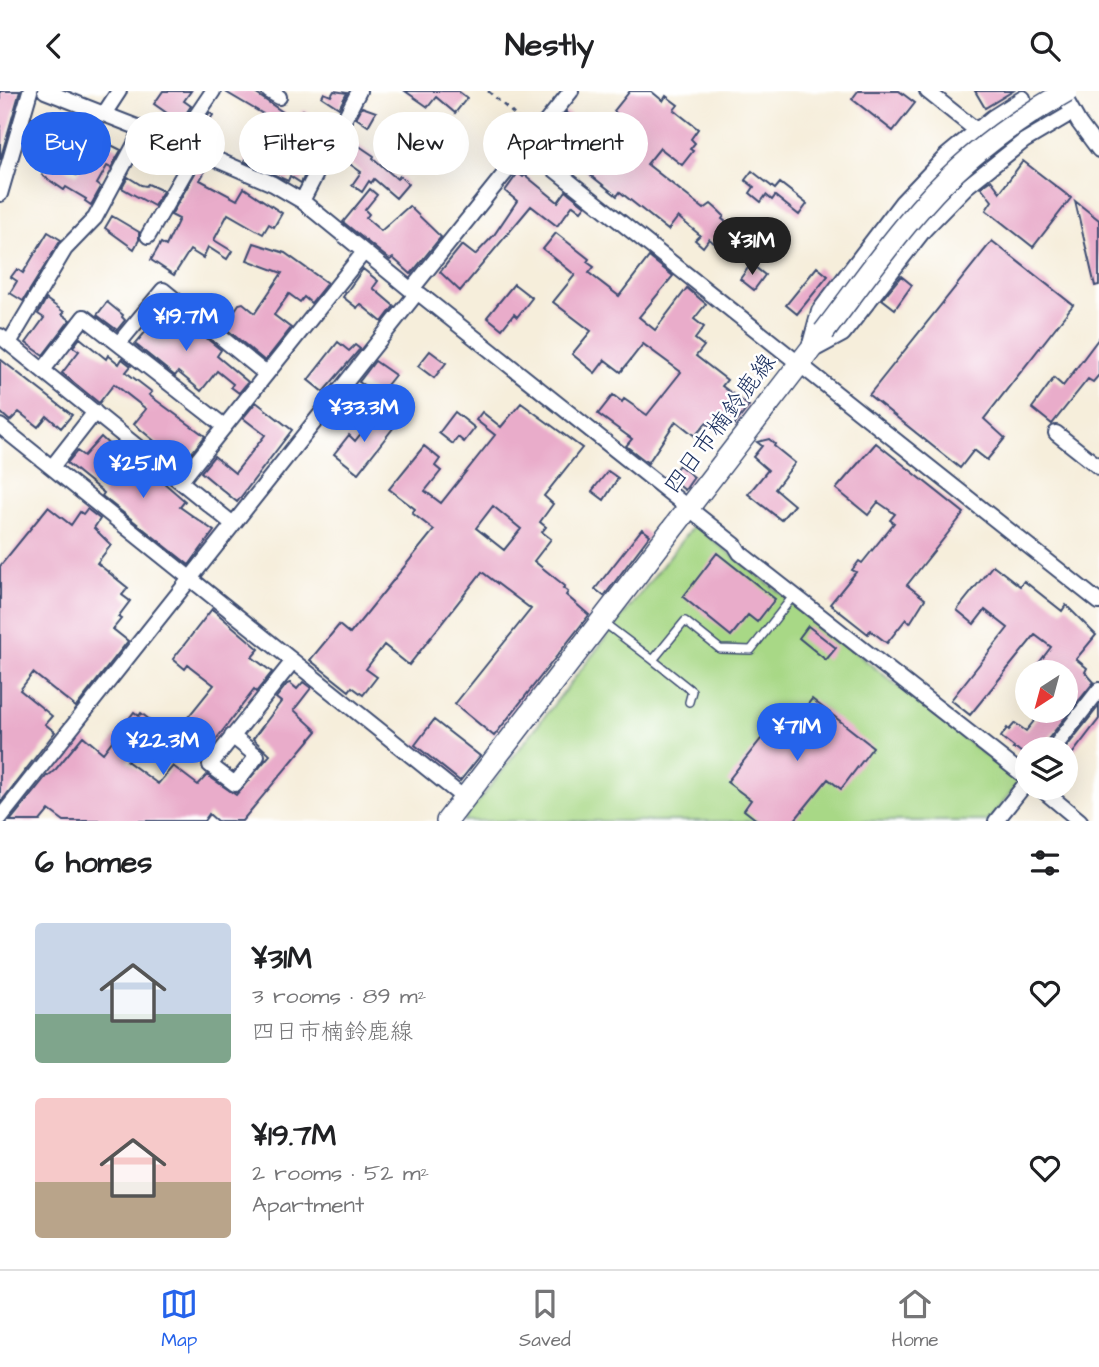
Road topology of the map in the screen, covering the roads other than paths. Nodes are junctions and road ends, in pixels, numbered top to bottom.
1 (30, 91) edge
2 (45, 91) edge
3 (119, 91) edge
4 (213, 91) edge
5 (359, 91) edge
6 (571, 91) edge
7 (927, 91) edge
8 (1061, 91) edge
9 (1067, 91) edge
10 (1023, 99) dead end
11 (99, 112) edge
12 (105, 112) edge
13 (198, 112) edge
14 (554, 112) edge
15 (1073, 112) junction
16 (976, 130) junction
17 (1099, 150) edge
18 (125, 162) edge
19 (225, 163) edge
20 (183, 175) edge
21 (504, 175) edge
22 (573, 175) edge
23 (0, 194) edge
24 (302, 201) junction
25 (148, 236) dead end
26 (364, 252) junction
27 (413, 292) junction
28 (4, 339) edge
29 (119, 343) junction
30 (803, 359) junction
31 (43, 370) junction
32 (266, 374) junction
33 (95, 412) junction
34 (0, 426) edge
35 (224, 426) junction
36 (1056, 433) dead end
37 (52, 467) junction
38 (1099, 467) edge
39 (181, 481) junction
40 (688, 508) junction
41 (233, 524) junction
42 (191, 579) junction
43 (794, 595) junction
44 (1099, 602) edge
45 (602, 621) junction
46 (653, 660) junction
47 (293, 661) junction
48 (1099, 690) edge
49 (690, 702) dead end
50 (232, 736) dead end
51 (1062, 737) edge
52 (1015, 770) edge
53 (1015, 796) edge
54 (464, 798) junction
55 (1055, 800) edge
56 (0, 818) edge
57 (447, 821) edge
58 (996, 821) edge
59 (1080, 821) edge

1 - 23 street
2 - 11 street
3 - 12 street
4 - 13 street
5 - 24 street
6 - 14 street
7 - 16 street
8 - 15 street
9 - 30 main road, 四日市楠鈴鹿線, bridge
10 - 16 street
15 - 17 street
15 - 30 street
16 - 30 street
18 - 28 street
19 - 24 street
20 - 25 street
21 - 27 street
22 - 30 street
24 - 26 street
26 - 27 street
26 - 32 street
27 - 40 street
27 - 41 street
28 - 31 street
29 - 31 street
29 - 32 street
29 - 35 street
30 - 40 main road, 四日市楠鈴鹿線
30 - 44 street
31 - 33 street
32 - 35 street
33 - 37 street
33 - 39 street
34 - 37 street
35 - 39 street
36 - 38 street
37 - 42 street
39 - 41 street
40 - 43 street
40 - 45 main road, 四日市楠鈴鹿線
41 - 42 street
42 - 47 street
42 - 56 street
43 - 46 lane
43 - 52 street
45 - 46 lane
45 - 54 main road, 四日市楠鈴鹿線
46 - 49 lane
47 - 50 street
47 - 54 street
48 - 51 street
53 - 58 street
54 - 57 main road, 四日市楠鈴鹿線
55 - 59 street

